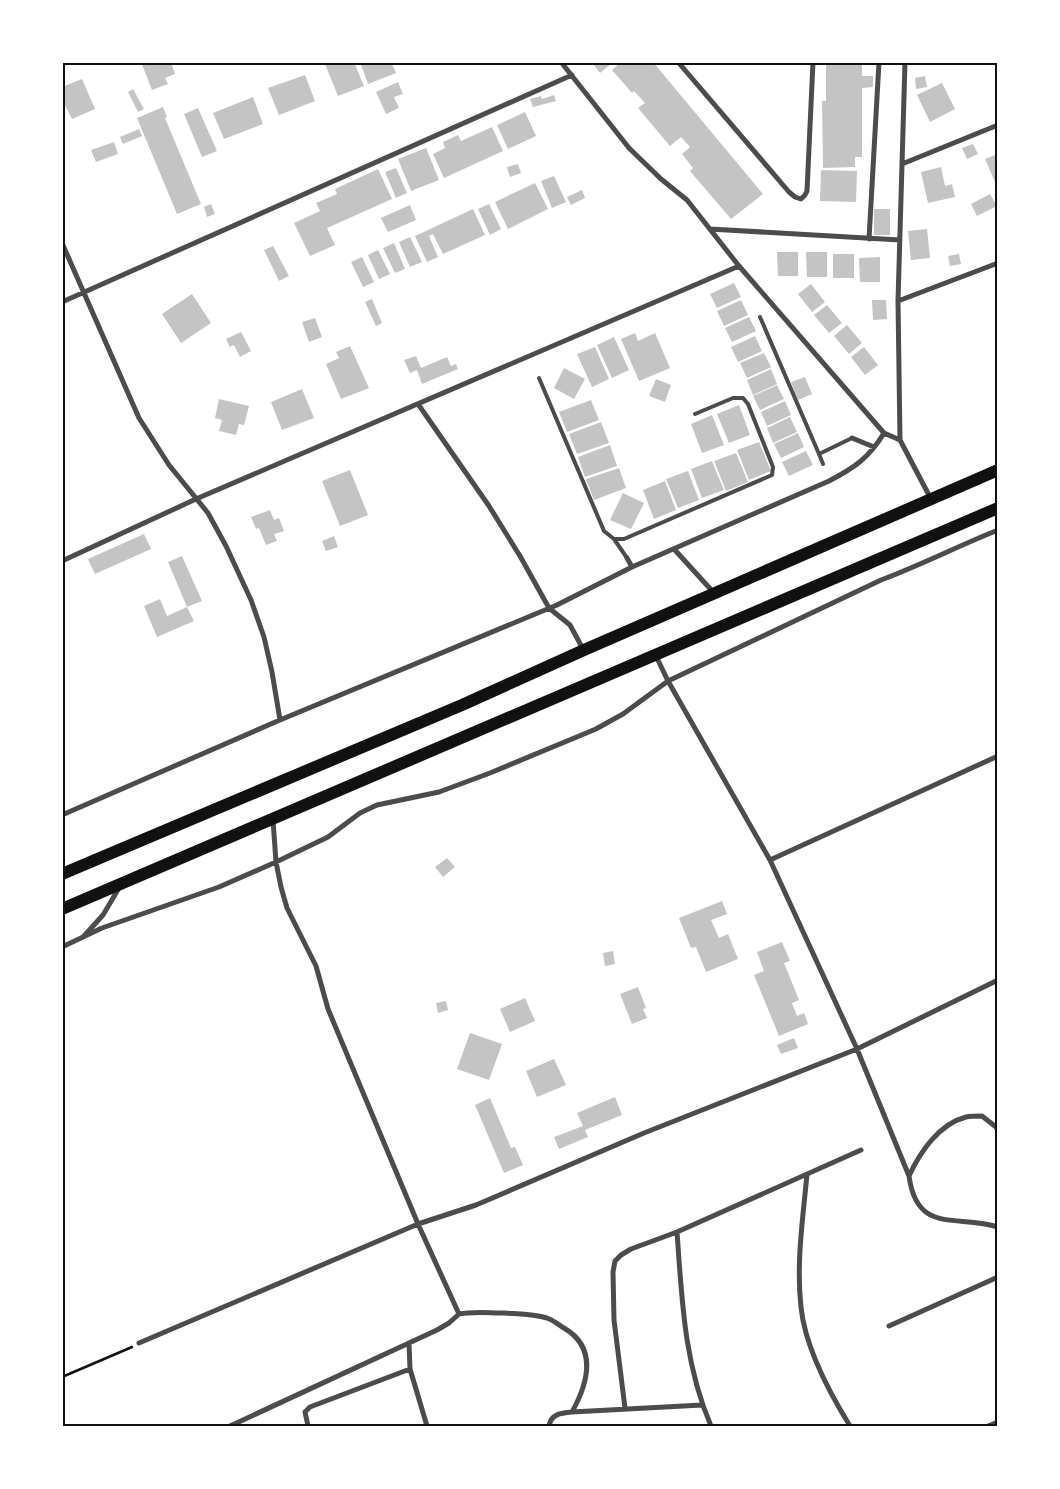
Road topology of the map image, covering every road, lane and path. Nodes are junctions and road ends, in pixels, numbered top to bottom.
1 (562, 62) edge
2 (678, 62) edge
3 (813, 62) edge
4 (879, 62) edge
5 (905, 62) edge
6 (572, 75) junction
7 (998, 125) edge
8 (902, 164) junction
9 (710, 229) junction
10 (869, 238) junction
11 (900, 240) junction
12 (62, 242) edge
13 (998, 263) edge
14 (739, 266) junction
15 (84, 293) junction
16 (898, 301) junction
17 (62, 302) edge
18 (760, 317) dead end
19 (539, 378) dead end
20 (418, 404) junction
21 (695, 414) dead end
22 (884, 433) junction
23 (852, 438) joint
24 (900, 440) junction
25 (874, 447) junction
26 (819, 454) junction
27 (823, 464) dead end
28 (998, 470) edge
29 (196, 500) junction
30 (931, 500) junction
31 (998, 508) edge
32 (998, 530) edge
33 (614, 539) junction
34 (674, 549) junction
35 (627, 558) joint
36 (62, 561) edge
37 (632, 567) junction
38 (714, 594) junction
39 (550, 608) junction
40 (584, 650) junction
41 (656, 655) junction
42 (668, 681) junction
43 (280, 720) junction
44 (998, 756) edge
45 (62, 815) edge
46 (273, 819) junction
47 (770, 860) junction
48 (276, 862) junction
49 (62, 874) edge
50 (122, 884) junction
51 (62, 909) edge
52 (82, 938) junction
53 (62, 947) edge
54 (998, 980) edge
55 (857, 1049) junction
56 (998, 1130) edge
57 (861, 1150) dead end
58 (807, 1174) junction
59 (909, 1176) junction
60 (418, 1224) junction
61 (998, 1227) edge
62 (677, 1232) junction
63 (998, 1277) edge
64 (459, 1314) junction
65 (889, 1326) dead end
66 (139, 1343) joint
67 (409, 1343) junction
68 (410, 1369) junction
69 (62, 1377) edge
70 (702, 1405) junction
71 (625, 1408) junction
72 (572, 1412) junction
73 (998, 1422) edge
74 (230, 1426) edge
75 (308, 1426) edge
76 (427, 1426) edge
77 (549, 1426) edge
78 (711, 1426) edge
79 (850, 1426) edge
80 (988, 1426) edge

1 - 6 street
2 - 3 street
4 - 10 street
5 - 8 street
6 - 9 street
6 - 15 street
7 - 8 street
8 - 11 street
9 - 10 street
9 - 14 street
10 - 11 street
11 - 16 street
12 - 15 street
13 - 16 street
14 - 20 street
14 - 22 street
15 - 17 street
15 - 29 street
16 - 24 street
18 - 26 lane
19 - 33 lane
20 - 29 street
20 - 39 street
21 - 33 lane
22 - 24 street
22 - 25 street
23 - 25 street
23 - 26 lane
24 - 30 street
25 - 34 street
26 - 27 lane
28 - 30 highway
29 - 36 street
29 - 43 street
30 - 38 highway
31 - 41 highway
32 - 42 street
33 - 35 lane
34 - 37 street
34 - 38 street
35 - 37 street
37 - 39 street
38 - 40 highway
39 - 40 street
39 - 43 street
40 - 49 highway
41 - 42 street
41 - 46 highway
42 - 47 street
42 - 48 street
43 - 45 street
44 - 47 street
46 - 48 street
46 - 50 highway
47 - 55 street
48 - 52 street
48 - 60 street
50 - 51 highway
50 - 52 street
52 - 53 street
54 - 55 street
55 - 59 street
55 - 60 street
56 - 59 street
57 - 58 street
58 - 62 street
58 - 79 street
59 - 61 street
60 - 64 street
60 - 66 street
62 - 70 street
62 - 71 street
63 - 65 street
64 - 67 street
64 - 72 street
66 - 69 path
67 - 68 street
67 - 74 street
68 - 75 street
68 - 76 street
70 - 71 street
70 - 78 street
71 - 72 street
72 - 77 street
73 - 80 street

